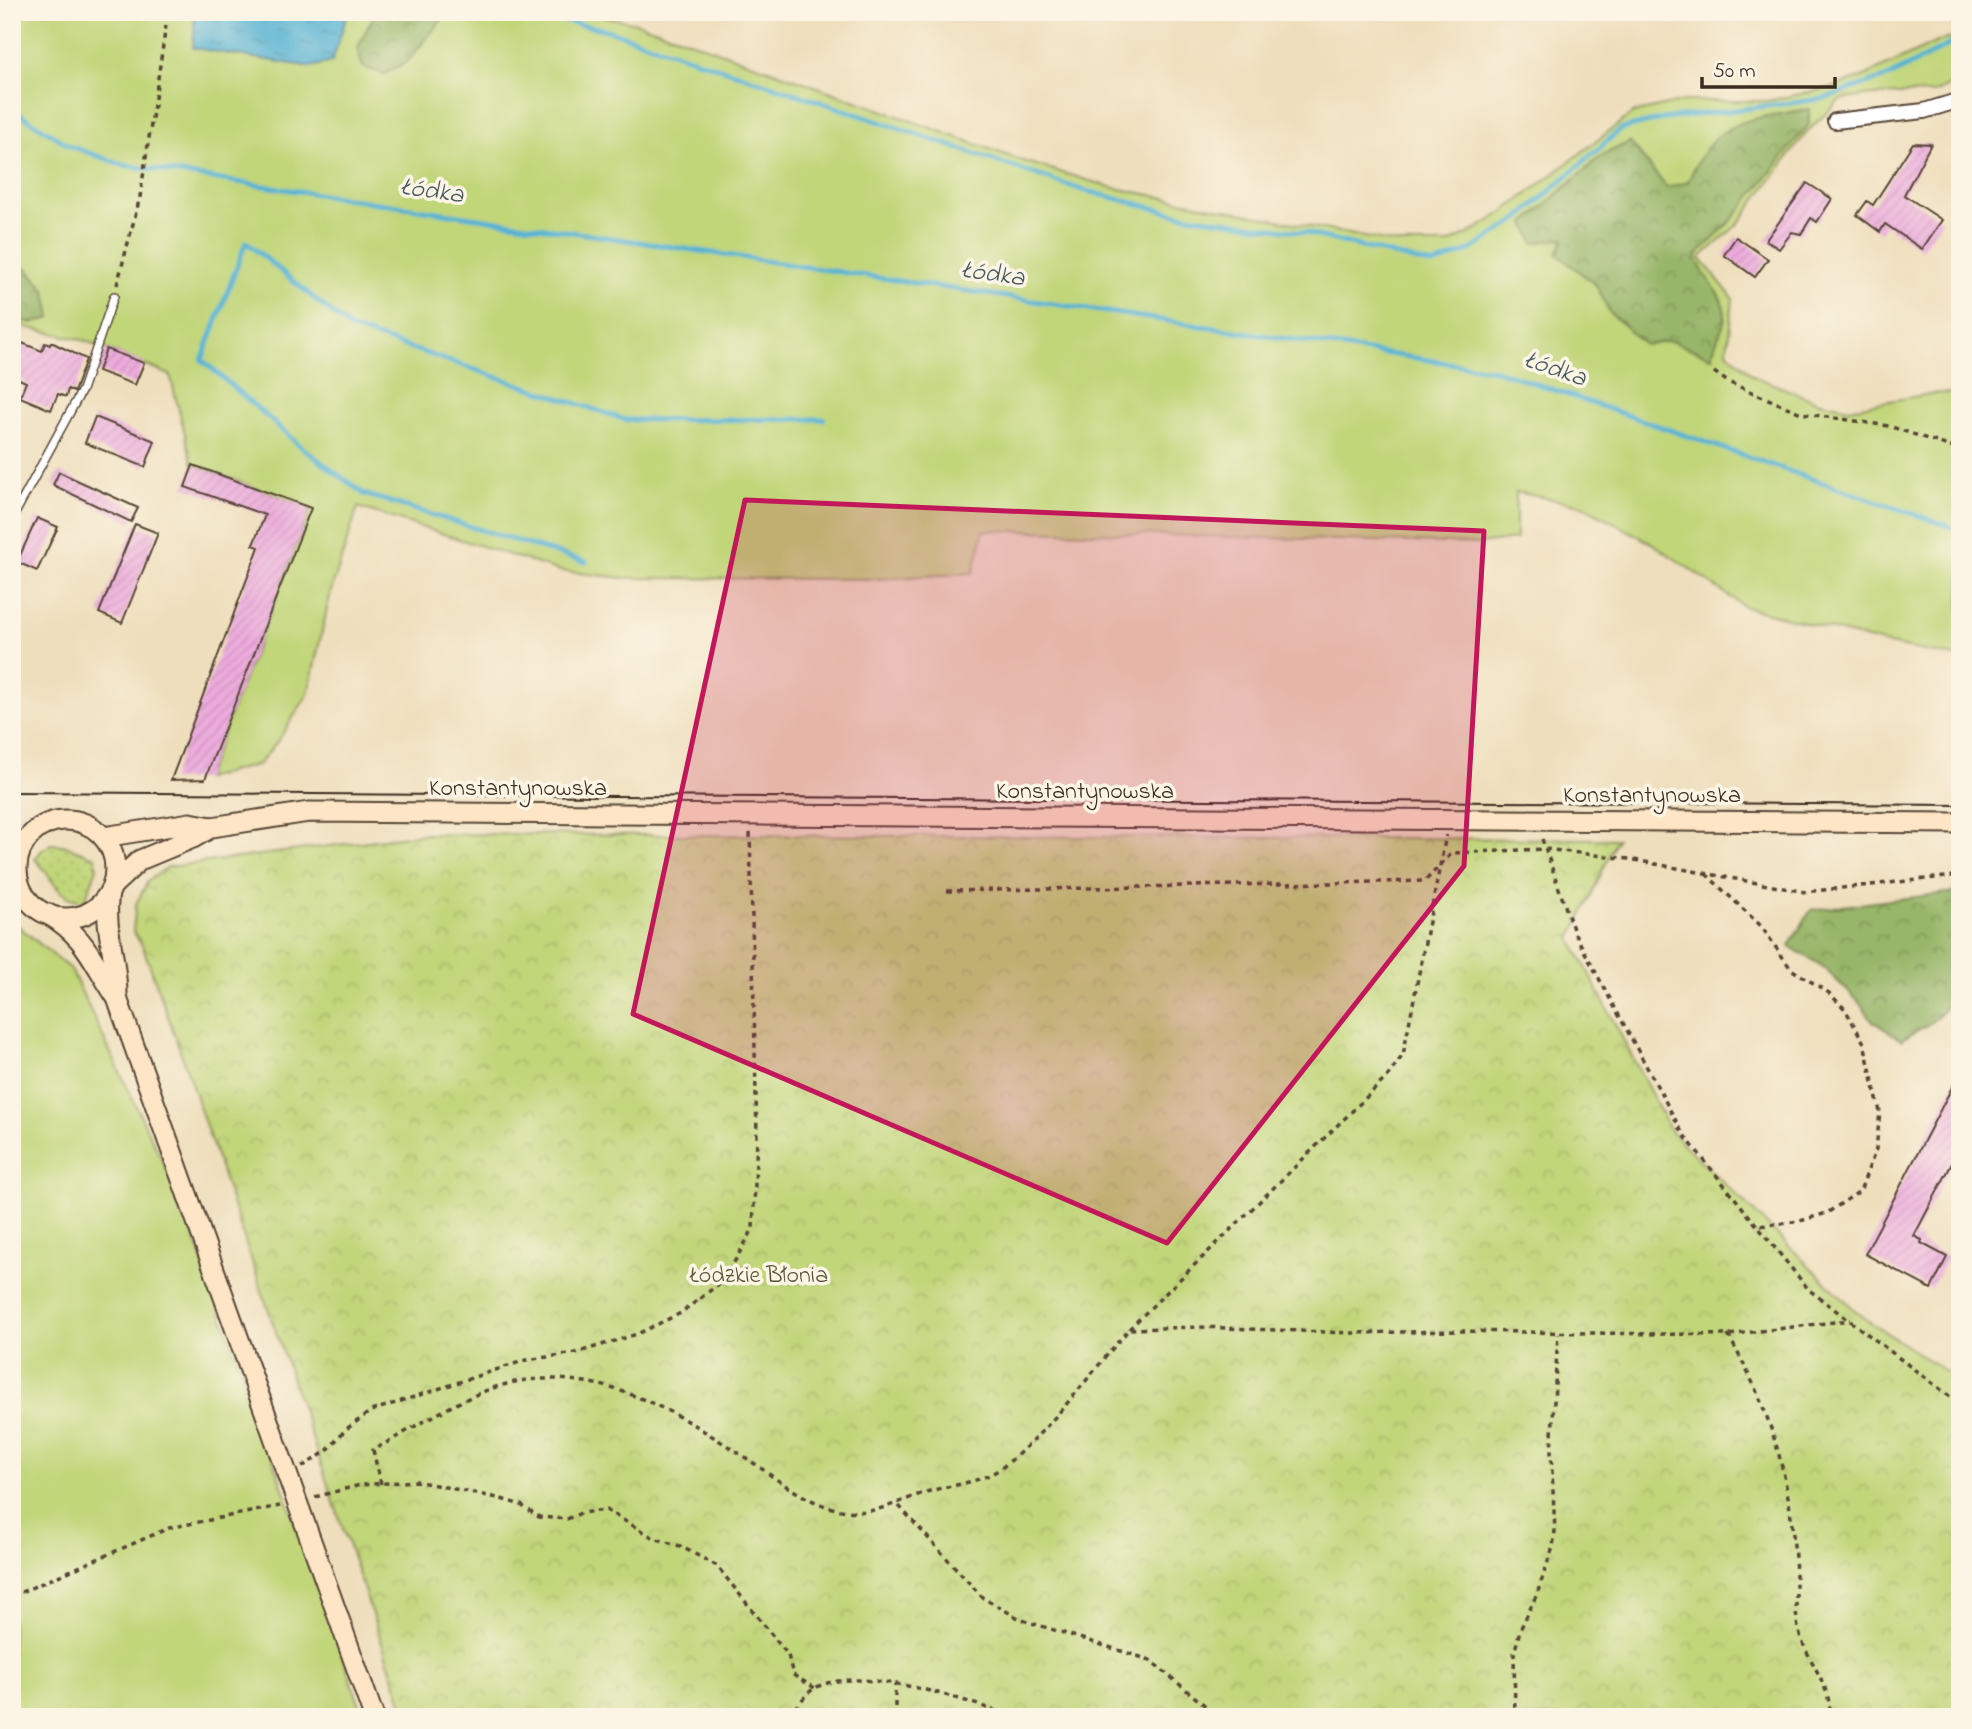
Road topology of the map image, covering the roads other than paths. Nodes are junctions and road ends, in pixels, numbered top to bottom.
1 (1960, 100) edge
2 (1835, 121) dead end
3 (114, 296) road end
4 (12, 496) edge
5 (21, 500) junction
6 (12, 519) edge
7 (50, 822) junction
8 (1960, 823) edge
9 (212, 827) junction
10 (12, 830) edge
11 (104, 837) junction
12 (15, 871) edge
13 (111, 889) junction
14 (48, 914) junction
15 (117, 998) junction
16 (374, 1717) edge

1 - 2 street
3 - 5 lane
4 - 5 lane
5 - 6 lane
7 - 10 main road
7 - 11 main road
7 - 12 main road
8 - 9 main road, Konstantynowska
9 - 11 main road, Konstantynowska
9 - 13 main road, Konstantynowska
11 - 13 main road
12 - 14 main road
13 - 14 main road
13 - 15 main road
14 - 15 main road
15 - 16 main road

